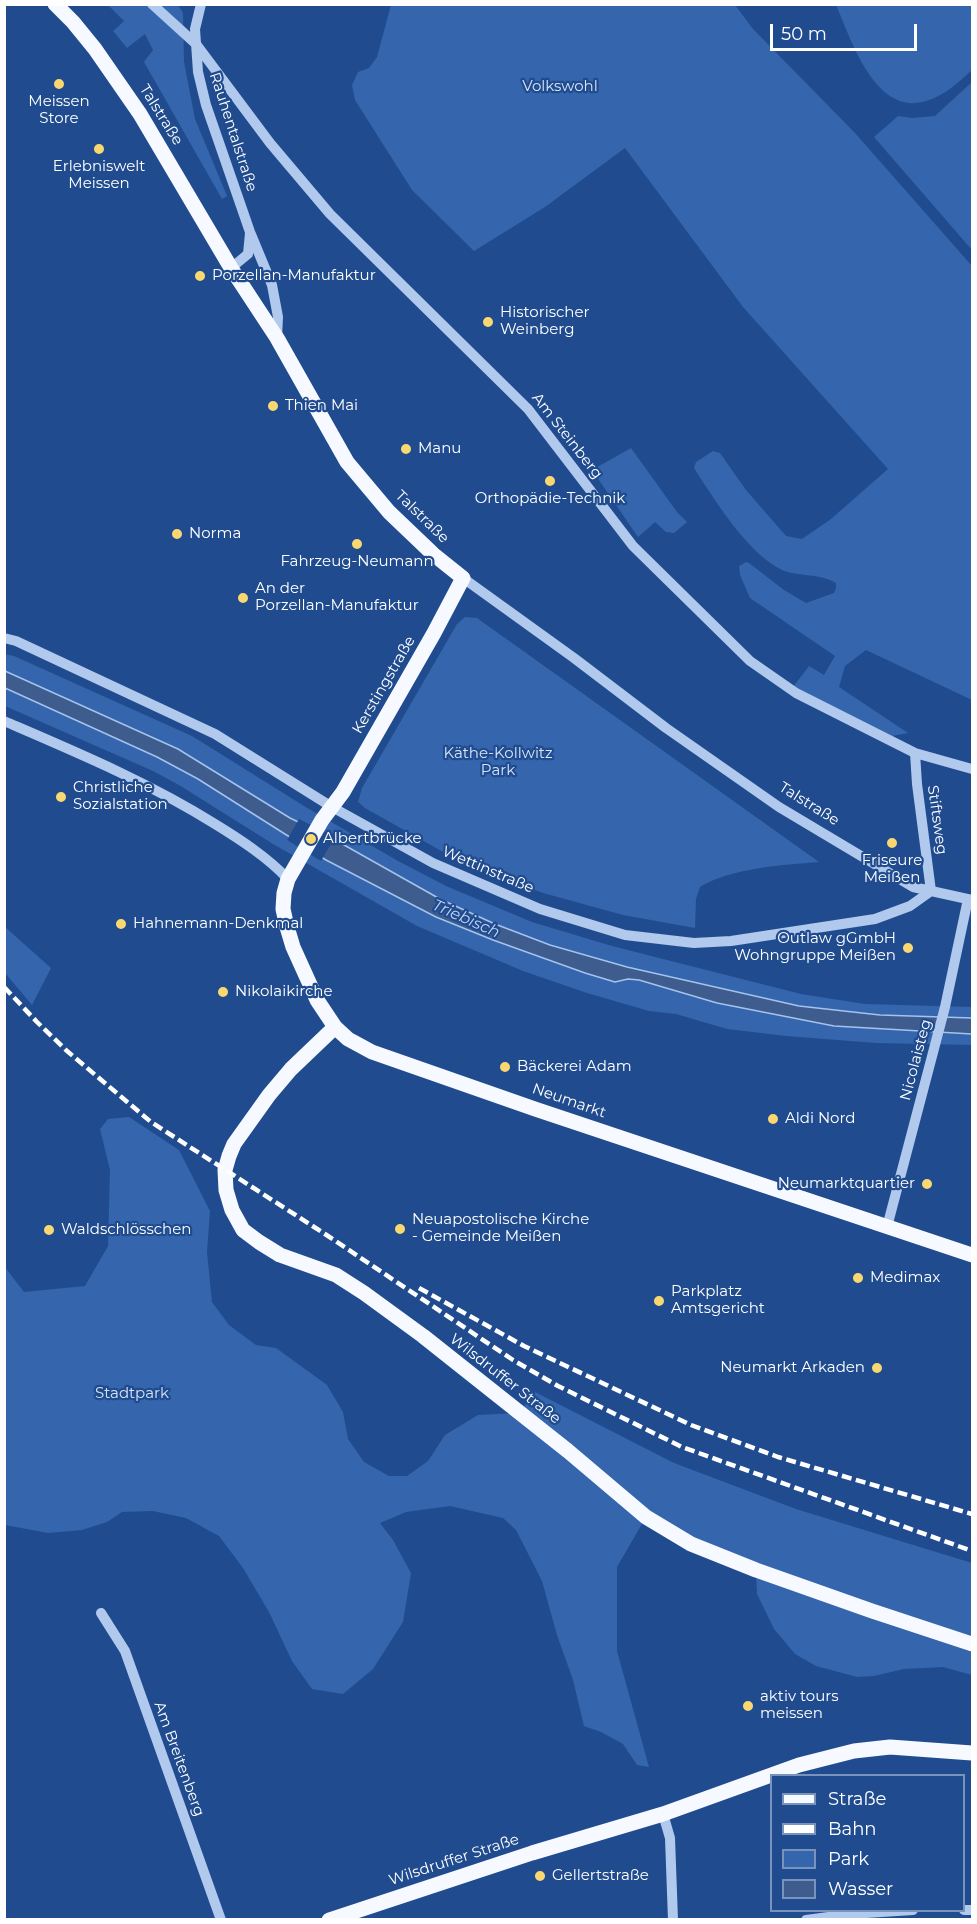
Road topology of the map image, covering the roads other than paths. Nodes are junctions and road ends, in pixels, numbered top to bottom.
1 (55, 4) edge
2 (152, 4) edge
3 (201, 4) edge
4 (196, 44) junction
5 (250, 232) junction
6 (231, 268) junction
7 (277, 338) junction
8 (463, 578) junction
9 (4, 638) edge
10 (4, 721) edge
11 (915, 753) junction
12 (972, 769) edge
13 (327, 813) junction
14 (288, 879) junction
15 (931, 891) junction
16 (970, 900) edge
17 (335, 1027) junction
18 (887, 1227) junction
19 (972, 1255) edge
20 (101, 1613) dead end
21 (972, 1644) edge
22 (972, 1753) edge
23 (774, 1774) edge
24 (770, 1775) edge
25 (663, 1814) junction
26 (892, 1912) edge
27 (221, 1920) edge
28 (329, 1920) edge
29 (673, 1920) edge
30 (806, 1920) edge

1 - 6 main road, Talstraße
2 - 4 street
3 - 4 street, Rauhentalstraße
4 - 5 street, Rauhentalstraße
4 - 11 street, Am Steinberg
5 - 6 street
5 - 7 street, Rauhentalstraße
6 - 7 main road, Talstraße
7 - 8 main road, Talstraße
8 - 13 main road, Kerstingstraße
8 - 15 street, Talstraße
9 - 13 street, Wettinstraße
10 - 14 street
11 - 12 street, Am Steinberg
11 - 15 street, Stiftsweg
13 - 14 main road, Neumarkt
13 - 15 street, Wettinstraße
14 - 17 main road, Neumarkt
15 - 16 street, Talstraße
16 - 18 street, Nicolaisteg
17 - 18 main road, Neumarkt
17 - 21 main road, Wilsdruffer Straße
18 - 19 main road, Neumarkt
20 - 27 street, Am Breitenberg
22 - 23 main road, Wilsdruffer Straße
24 - 25 main road, Wilsdruffer Straße
25 - 28 main road, Wilsdruffer Straße
25 - 29 street
26 - 30 street

